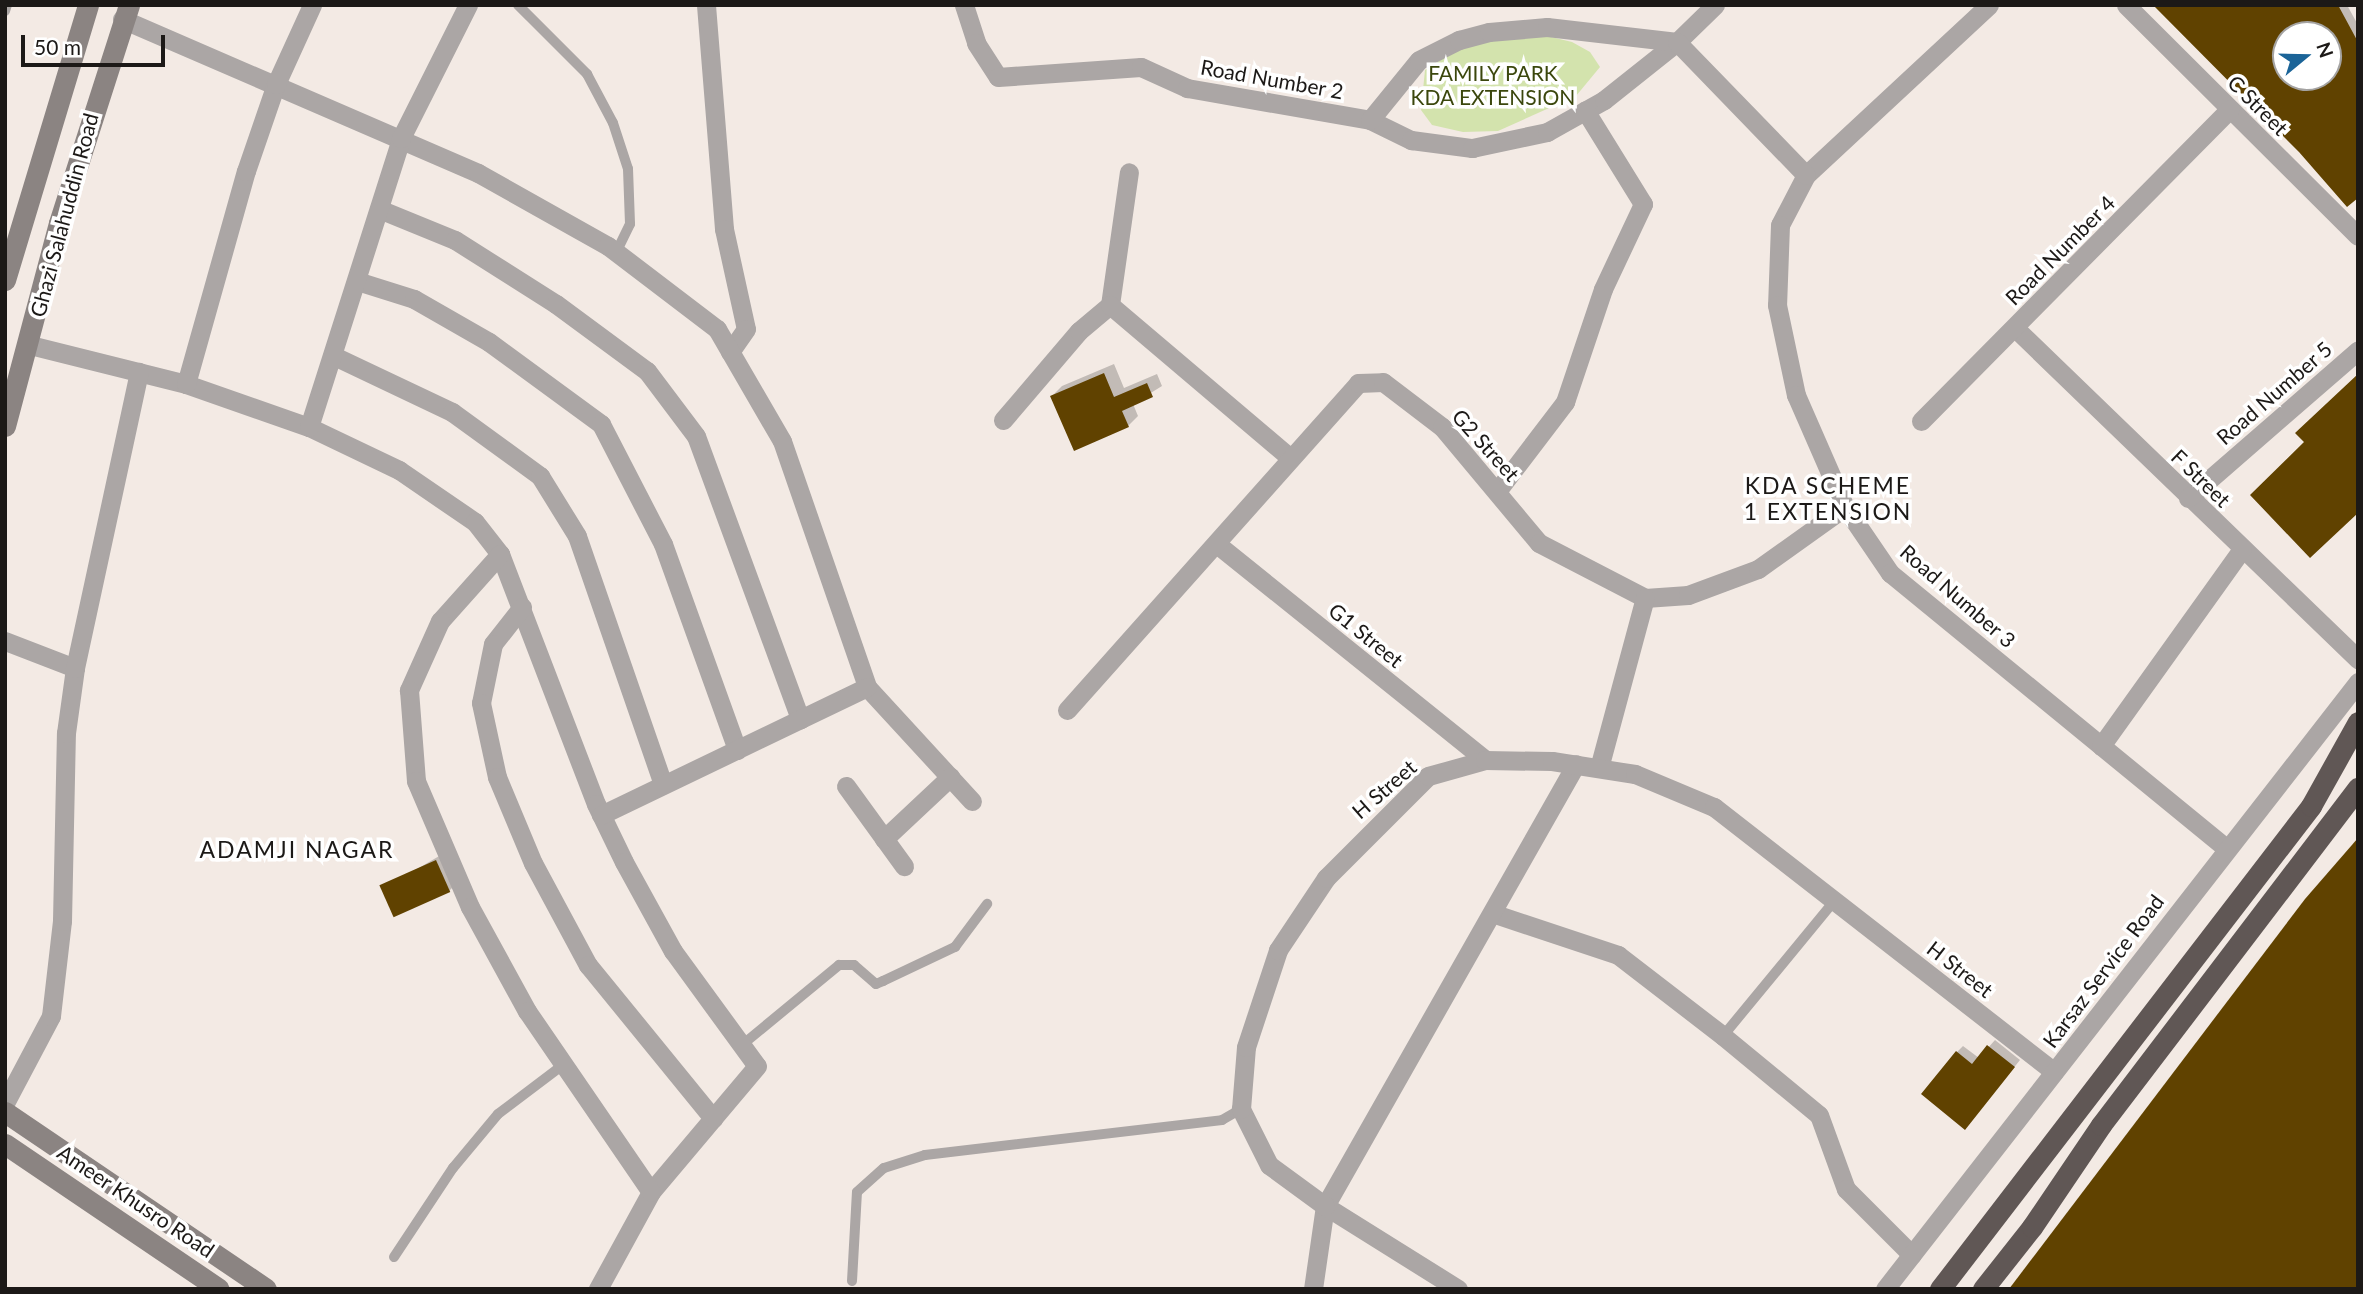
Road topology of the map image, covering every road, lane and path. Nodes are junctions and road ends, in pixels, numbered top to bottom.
1 (7, 5) edge
2 (88, 5) edge
3 (312, 5) edge
4 (468, 5) edge
5 (518, 5) edge
6 (706, 5) edge
7 (964, 5) edge
8 (1715, 5) edge
9 (1989, 5) edge
10 (2126, 5) edge
11 (5, 10) edge
12 (125, 12) edge
13 (1677, 43) junction
14 (276, 84) junction
15 (2230, 109) junction
16 (1585, 110) junction
17 (1370, 120) junction
18 (401, 138) junction
19 (1129, 172) dead end
20 (1806, 175) junction
21 (379, 209) junction
22 (2358, 236) edge
23 (616, 253) junction
24 (5, 281) edge
25 (358, 281) junction
26 (1110, 305) junction
27 (2015, 328) junction
28 (30, 345) junction
29 (2358, 350) edge
30 (730, 352) junction
31 (334, 356) junction
32 (139, 372) junction
33 (186, 384) junction
34 (1003, 420) dead end
35 (1921, 421) dead end
36 (5, 426) edge
37 (309, 426) junction
38 (1289, 457) junction
39 (1498, 490) junction
40 (2188, 498) junction
41 (1845, 507) junction
42 (1218, 545) junction
43 (2242, 549) junction
44 (500, 554) junction
45 (1645, 598) junction
46 (522, 607) junction
47 (5, 641) edge
48 (2358, 659) edge
49 (75, 667) junction
50 (2358, 682) edge
51 (867, 687) junction
52 (1067, 710) dead end
53 (800, 719) junction
54 (2358, 722) edge
55 (2101, 746) junction
56 (2358, 746) edge
57 (737, 750) junction
58 (1485, 760) junction
59 (1576, 764) junction
60 (1599, 768) junction
61 (950, 777) junction
62 (663, 785) junction
63 (846, 786) dead end
64 (2358, 788) edge
65 (972, 802) dead end
66 (2311, 806) junction
67 (601, 815) junction
68 (884, 839) junction
69 (2226, 848) junction
70 (904, 866) dead end
71 (1835, 900) junction
72 (987, 904) dead end
73 (1492, 913) junction
74 (1723, 1036) junction
75 (742, 1045) junction
76 (564, 1064) junction
77 (2054, 1072) junction
78 (5, 1103) edge
79 (1241, 1109) junction
80 (5, 1112) edge
81 (713, 1118) junction
82 (6, 1145) edge
83 (651, 1192) junction
84 (1325, 1206) junction
85 (1912, 1255) junction
86 (394, 1257) dead end
87 (852, 1281) dead end
88 (219, 1289) edge
89 (266, 1289) edge
90 (598, 1289) edge
91 (1313, 1289) edge
92 (1458, 1289) edge
93 (1885, 1289) edge
94 (1940, 1289) edge
95 (1983, 1289) edge

1 - 11 lane
2 - 24 main road, Ghazi Salahuddin Road
3 - 14 street
4 - 18 street
5 - 23 lane
6 - 30 street
7 - 17 street, Road Number 2
8 - 13 street, Road Number 2
9 - 20 street, Road Number 3
10 - 15 street, C Street
12 - 14 street
12 - 28 main road, Ghazi Salahuddin Road
13 - 16 street, Road Number 2
13 - 17 street
13 - 20 street
14 - 18 street
14 - 33 street
15 - 22 street, C Street
15 - 27 street, Road Number 4
16 - 17 street, Road Number 2
16 - 39 street
18 - 21 street
18 - 23 street
19 - 26 street
20 - 41 street, Road Number 3
21 - 25 street
21 - 53 street
23 - 30 street
25 - 31 street
25 - 57 street
26 - 34 street
26 - 38 street
27 - 35 street, Road Number 4
27 - 40 street, F Street
28 - 32 street
28 - 36 main road, Ghazi Salahuddin Road
29 - 40 street, Road Number 5
30 - 51 street
31 - 37 street
31 - 62 street
32 - 33 street
32 - 49 street
33 - 37 street
37 - 44 street
38 - 39 street, G2 Street
38 - 42 street, G2 Street
39 - 45 street, G2 Street
40 - 43 street, F Street
41 - 45 street
41 - 55 street, Road Number 3
42 - 52 street, G2 Street
42 - 58 street, G1 Street
43 - 48 street, F Street
43 - 55 street
44 - 46 street
44 - 76 street
45 - 60 street
46 - 67 street
46 - 81 street
47 - 49 street
49 - 78 street
50 - 69 street, Karsaz Service Road
51 - 53 street
51 - 61 street
53 - 57 street
54 - 66 highway
55 - 69 street, Road Number 3
56 - 66 highway
57 - 62 street
58 - 59 street, H Street
58 - 79 street, H Street
59 - 60 street, H Street
59 - 73 street
60 - 71 street, H Street
61 - 65 street
61 - 68 street
62 - 67 street
63 - 68 street
64 - 95 highway
66 - 94 highway
67 - 75 street
68 - 70 street
69 - 77 street, Karsaz Service Road
71 - 74 lane
71 - 77 street, H Street
72 - 75 lane
73 - 74 street
73 - 84 street
74 - 85 street
75 - 81 street
76 - 83 street
76 - 86 lane
77 - 85 street, Karsaz Service Road
79 - 84 street
79 - 87 lane
80 - 89 main road, Ameer Khusro Road
81 - 83 street
82 - 88 main road, Ameer Khusro Road
83 - 90 street
84 - 91 street
84 - 92 street
85 - 93 street, Karsaz Service Road

